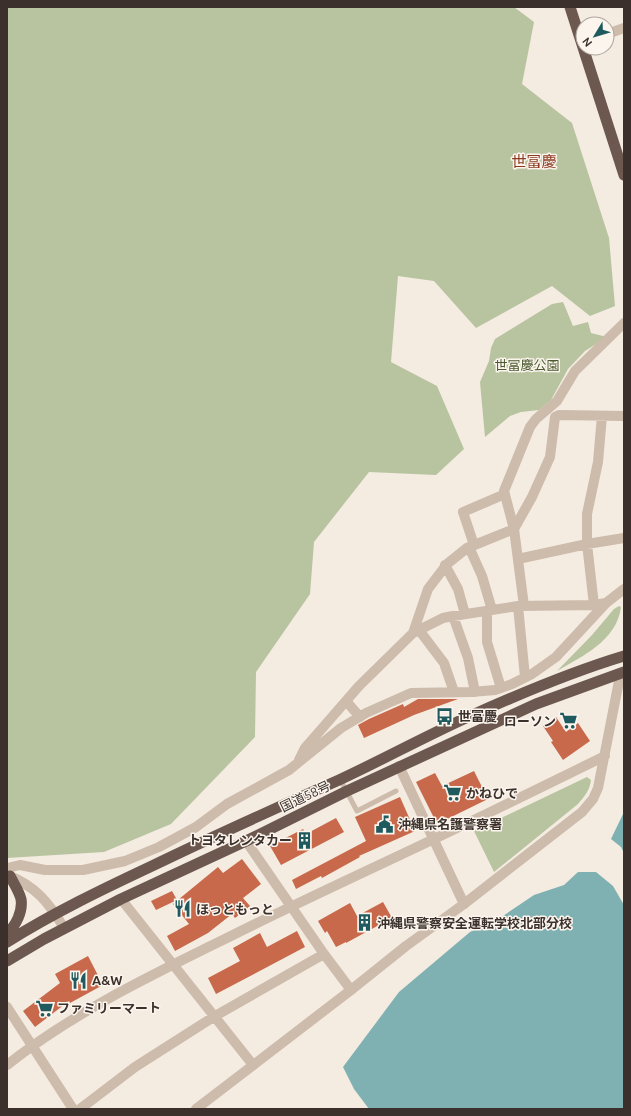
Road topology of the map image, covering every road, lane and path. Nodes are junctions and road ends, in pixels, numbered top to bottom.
1 (570, 7) edge
2 (575, 22) edge
3 (586, 56) edge
4 (624, 175) edge
5 (624, 323) edge
6 (602, 416) junction
7 (624, 416) edge
8 (505, 494) junction
9 (509, 510) junction
10 (522, 515) junction
11 (514, 529) junction
12 (624, 538) edge
13 (587, 544) junction
14 (472, 546) junction
15 (518, 559) junction
16 (445, 565) junction
17 (624, 589) edge
18 (606, 603) junction
19 (594, 605) junction
20 (521, 606) junction
21 (490, 611) junction
22 (465, 614) junction
23 (453, 616) junction
24 (416, 632) junction
25 (624, 656) edge
26 (624, 660) edge
27 (623, 673) edge
28 (525, 677) junction
29 (501, 688) junction
30 (454, 692) junction
31 (475, 692) junction
32 (346, 701) junction
33 (360, 717) junction
34 (605, 756) junction
35 (299, 762) junction
36 (400, 766) junction
37 (340, 779) junction
38 (347, 791) junction
39 (396, 791) dead end
40 (434, 839) junction
41 (246, 841) junction
42 (8, 873) edge
43 (121, 899) junction
44 (464, 904) junction
45 (291, 906) junction
46 (56, 914) junction
47 (64, 928) junction
48 (7, 933) edge
49 (7, 942) edge
50 (324, 954) junction
51 (7, 961) edge
52 (173, 965) junction
53 (351, 990) junction
54 (7, 1007) edge
55 (215, 1016) junction
56 (32, 1045) junction
57 (253, 1065) junction
58 (7, 1066) edge
59 (73, 1109) edge
60 (80, 1109) edge
61 (196, 1109) edge

1 - 2 highway
3 - 4 highway
5 - 8 street
6 - 7 street
6 - 10 street
6 - 13 street
8 - 9 street
8 - 14 street
9 - 10 street
9 - 11 street
10 - 11 street
11 - 14 street
11 - 15 street
12 - 13 street
13 - 15 street
13 - 19 street
14 - 16 street
14 - 21 street
15 - 20 street
16 - 22 street
16 - 24 street
17 - 18 street
18 - 19 street
18 - 28 street
19 - 20 street
20 - 21 street
20 - 28 street
21 - 22 street
21 - 29 street
22 - 23 street
23 - 24 street
23 - 31 street
24 - 30 street
24 - 32 street
25 - 37 highway, 国道58号
26 - 27 highway
27 - 34 street
27 - 36 highway, 国道58号
28 - 29 street
29 - 31 street
30 - 31 street
30 - 33 street
32 - 33 street
32 - 35 street
33 - 35 street
34 - 40 street
34 - 44 street
35 - 42 street
36 - 38 highway, 国道58号
36 - 40 street
37 - 38 lane
37 - 46 highway, 国道58号
38 - 39 lane
38 - 41 highway, 国道58号
40 - 44 street
40 - 45 street
41 - 43 highway, 国道58号
41 - 45 street
42 - 46 street
42 - 48 highway
43 - 47 highway, 国道58号
43 - 52 street
44 - 53 street
45 - 50 street
45 - 52 street
46 - 47 street
46 - 49 highway, 国道58号
47 - 51 highway, 国道58号
50 - 53 street
50 - 55 street
52 - 55 street
52 - 56 street
53 - 57 street
54 - 56 street
55 - 57 street
55 - 60 street
56 - 58 street
56 - 59 street
57 - 61 street

